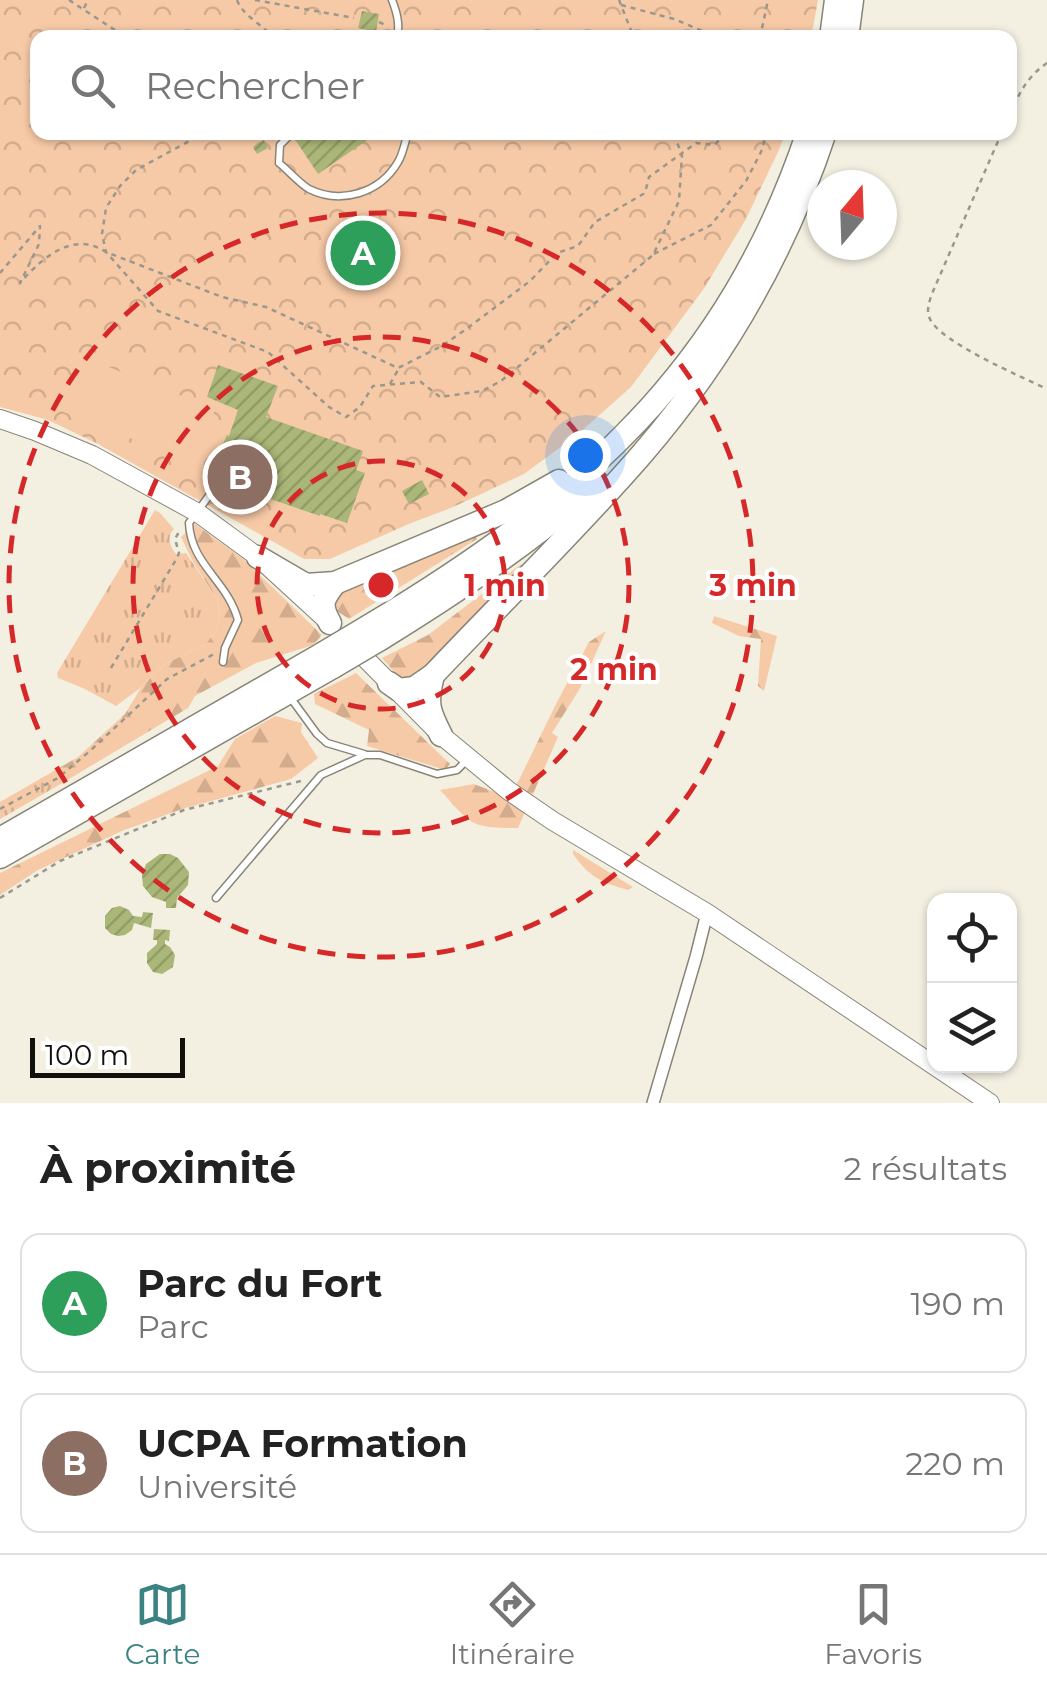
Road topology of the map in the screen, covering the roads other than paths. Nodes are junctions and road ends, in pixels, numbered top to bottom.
1 (392, 0) edge
2 (836, 0) edge
3 (852, 0) edge
4 (399, 30) edge
5 (832, 30) edge
6 (848, 30) edge
7 (284, 140) edge
8 (405, 140) edge
9 (805, 140) edge
10 (822, 140) edge
11 (715, 355) junction
12 (0, 419) edge
13 (610, 449) junction
14 (251, 499) dead end
15 (194, 518) junction
16 (258, 557) junction
17 (335, 582) junction
18 (330, 623) junction
19 (376, 632) junction
20 (328, 661) junction
21 (223, 662) dead end
22 (433, 675) junction
23 (389, 683) junction
24 (288, 693) junction
25 (441, 735) junction
26 (365, 755) junction
27 (468, 759) junction
28 (0, 839) edge
29 (0, 857) edge
30 (216, 898) dead end
31 (707, 913) junction
32 (653, 1103) edge
33 (990, 1103) edge

1 - 4 lane
2 - 5 highway
3 - 6 highway
7 - 8 lane
9 - 13 highway
10 - 11 highway
11 - 19 highway
11 - 22 highway
12 - 15 street
13 - 17 highway
13 - 19 highway
14 - 15 lane
15 - 16 street
15 - 21 lane
16 - 17 highway
16 - 18 street
17 - 18 highway
18 - 23 street
19 - 20 highway, bridge
20 - 24 highway
20 - 28 highway
22 - 23 highway
22 - 25 highway
23 - 25 street
24 - 26 lane
24 - 29 highway
25 - 27 street
26 - 27 lane
26 - 30 lane
27 - 31 street
31 - 32 street
31 - 33 street

